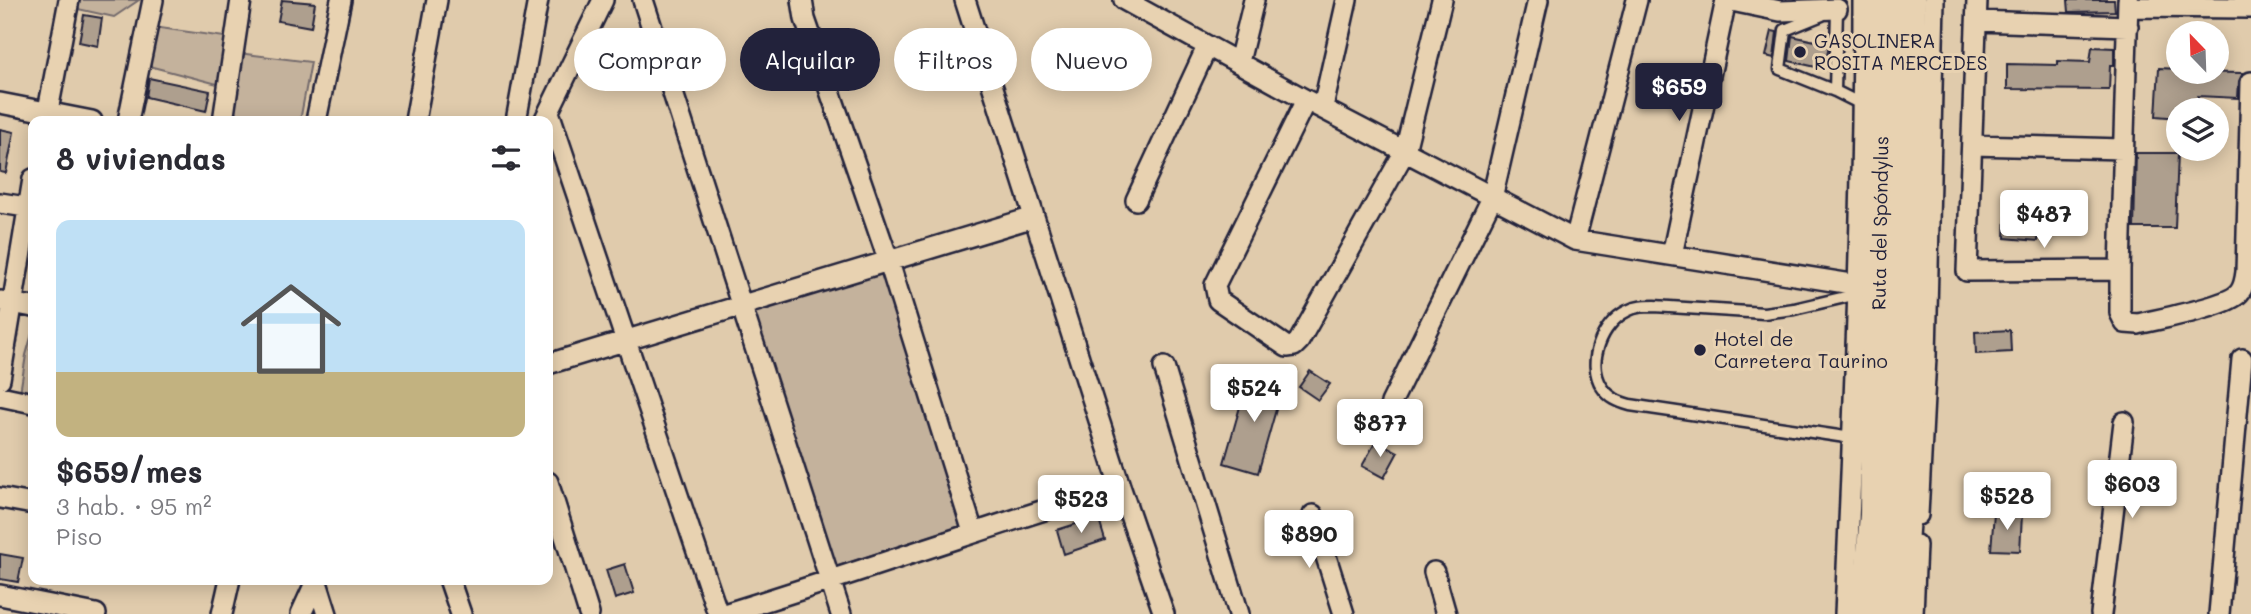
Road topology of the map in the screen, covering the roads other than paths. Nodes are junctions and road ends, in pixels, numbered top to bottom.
1 (69, 0) edge
2 (153, 0) edge
3 (241, 0) edge
4 (341, 0) edge
5 (437, 0) edge
6 (538, 0) edge
7 (603, 0) edge
8 (643, 0) edge
9 (802, 0) edge
10 (965, 0) edge
11 (1124, 0) edge
12 (1254, 0) edge
13 (1347, 0) edge
14 (1442, 0) edge
15 (1538, 0) edge
16 (1637, 0) edge
17 (1727, 0) edge
18 (1882, 0) edge
19 (1909, 0) edge
20 (1934, 0) edge
21 (1977, 0) edge
22 (1849, 4) edge
23 (1153, 8) edge
24 (2251, 8) edge
25 (2128, 11) edge
26 (1978, 21) junction
27 (1206, 47) junction
28 (1239, 62) junction
29 (2251, 82) edge
30 (1835, 91) junction
31 (0, 103) edge
32 (1314, 104) junction
33 (1884, 106) junction
34 (47, 116) edge
35 (129, 116) edge
36 (224, 116) edge
37 (317, 116) edge
38 (416, 116) edge
39 (517, 116) edge
40 (546, 116) edge
41 (553, 136) edge
42 (1972, 145) junction
43 (2123, 149) junction
44 (1405, 151) junction
45 (1492, 198) junction
46 (1136, 200) dead end
47 (0, 203) edge
48 (28, 208) edge
49 (28, 216) edge
50 (1034, 217) junction
51 (1575, 240) junction
52 (1672, 255) junction
53 (888, 259) junction
54 (2120, 270) junction
55 (1858, 290) junction
56 (6, 301) edge
57 (742, 304) junction
58 (28, 306) edge
59 (626, 339) junction
60 (2242, 359) dead end
61 (553, 362) edge
62 (1164, 368) dead end
63 (0, 379) edge
64 (0, 396) edge
65 (28, 402) edge
66 (1391, 403) dead end
67 (2123, 422) dead end
68 (1852, 438) junction
69 (1120, 486) junction
70 (0, 498) edge
71 (553, 498) edge
72 (28, 503) edge
73 (1313, 514) dead end
74 (974, 532) junction
75 (1434, 572) dead end
76 (830, 581) junction
77 (229, 585) edge
78 (314, 585) edge
79 (319, 585) edge
80 (451, 585) edge
81 (0, 595) edge
82 (96, 614) edge
83 (222, 614) edge
84 (301, 614) edge
85 (327, 614) edge
86 (461, 614) edge
87 (589, 614) edge
88 (718, 614) edge
89 (724, 614) edge
90 (841, 614) edge
91 (1164, 614) edge
92 (1239, 614) edge
93 (1344, 614) edge
94 (1446, 614) edge
95 (1845, 614) edge
96 (1868, 614) edge
97 (1896, 614) edge
98 (1913, 614) edge
99 (2101, 614) edge
100 (2218, 614) edge

1 - 34 street
2 - 35 street
3 - 36 street
4 - 37 street
5 - 38 street
6 - 39 street
7 - 40 street
8 - 57 street
9 - 53 street
10 - 50 street
11 - 23 street
12 - 28 street
13 - 32 street
14 - 44 street
15 - 45 street
16 - 51 street
17 - 22 street
17 - 52 street
18 - 33 highway, Ruta del Spóndylus
19 - 33 highway, Ruta del Spóndylus
20 - 98 street
21 - 26 street
22 - 30 lane
22 - 30 lane
22 - 33 street
23 - 27 street
24 - 25 street
25 - 26 street
25 - 43 street
26 - 42 street
27 - 28 street
27 - 46 street
28 - 32 street
29 - 54 street
30 - 33 lane
31 - 34 street
32 - 44 street
32 - 44 street
33 - 55 street
33 - 96 highway, Ruta del Spóndylus
33 - 97 highway, Ruta del Spóndylus
41 - 59 street
42 - 43 street
42 - 54 street
43 - 54 street
44 - 45 street
45 - 51 street
45 - 66 street
47 - 48 street
49 - 56 street
50 - 53 street
50 - 69 street
51 - 52 street
52 - 55 street
53 - 57 street
53 - 74 street
55 - 68 street
55 - 68 lane
56 - 58 street
56 - 63 street
57 - 59 street
57 - 76 street
59 - 61 street
59 - 88 street
60 - 100 street
62 - 92 street
64 - 65 street
67 - 99 street
68 - 95 street
69 - 74 street
69 - 91 street
70 - 72 street
71 - 87 street
73 - 93 street
74 - 76 street
75 - 94 street
76 - 89 street
76 - 90 street
77 - 83 street
78 - 84 street
79 - 85 street
80 - 86 street
81 - 82 street

